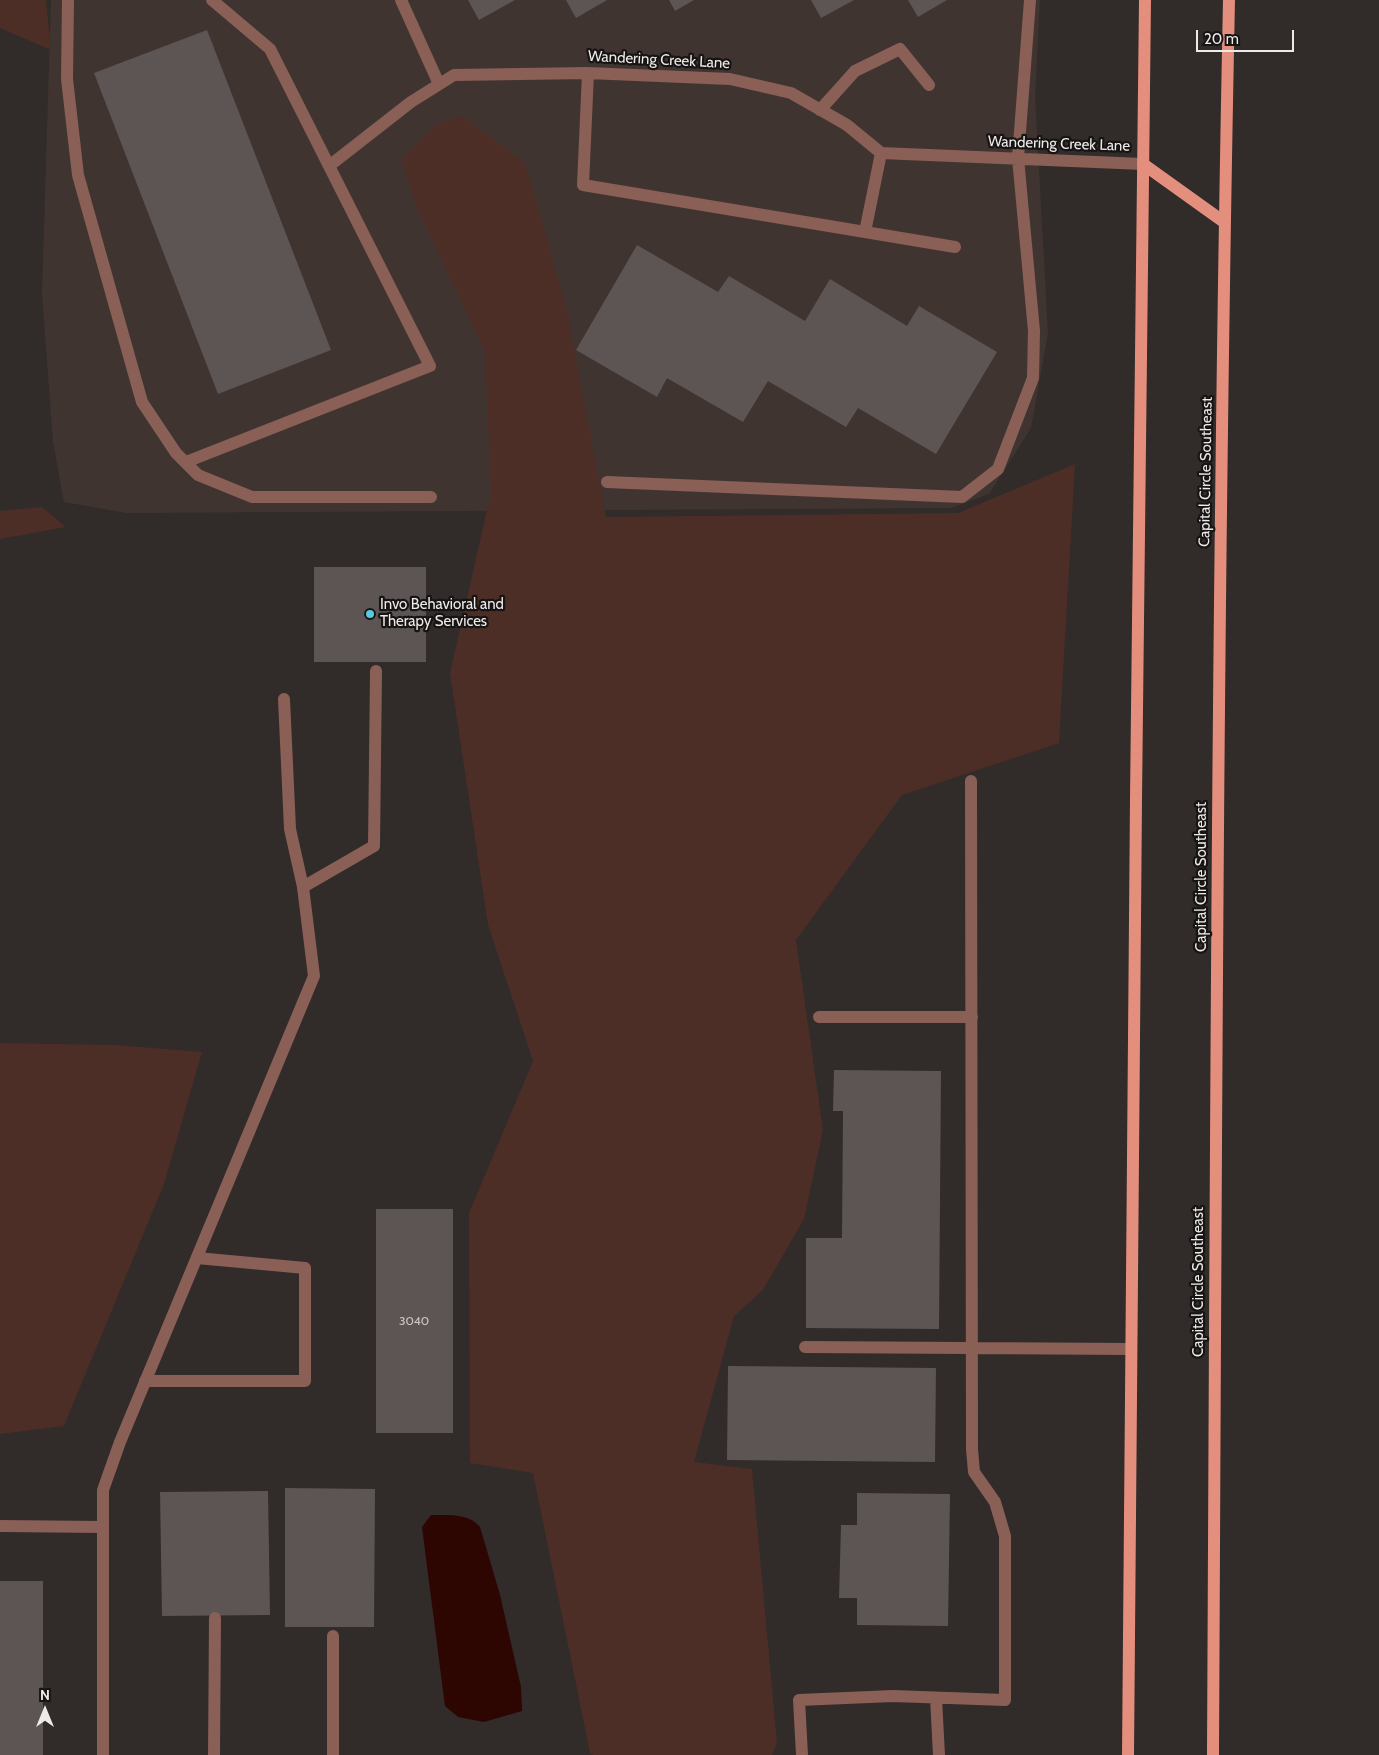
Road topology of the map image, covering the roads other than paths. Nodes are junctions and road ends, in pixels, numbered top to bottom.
1 (68, 0) edge
2 (212, 0) edge
3 (401, 0) edge
4 (1030, 0) edge
5 (1145, 0) edge
6 (1229, 0) edge
7 (588, 73) junction
8 (439, 84) junction
9 (929, 84) dead end
10 (820, 110) junction
11 (881, 152) junction
12 (1018, 158) junction
13 (1143, 164) junction
14 (329, 166) junction
15 (1224, 222) junction
16 (865, 232) junction
17 (955, 247) dead end
18 (186, 462) junction
19 (607, 482) dead end
20 (431, 498) dead end
21 (376, 671) dead end
22 (284, 699) dead end
23 (971, 781) dead end
24 (304, 887) junction
25 (819, 1017) dead end
26 (972, 1017) junction
27 (197, 1258) junction
28 (805, 1347) dead end
29 (972, 1348) junction
30 (1131, 1349) junction
31 (145, 1381) junction
32 (0, 1526) edge
33 (103, 1527) junction
34 (215, 1618) dead end
35 (333, 1636) dead end
36 (936, 1698) junction
37 (103, 1755) edge
38 (214, 1755) edge
39 (333, 1755) edge
40 (802, 1755) edge
41 (939, 1755) edge
42 (1128, 1755) edge
43 (1212, 1755) edge

1 - 18 street
2 - 14 street
3 - 8 street
4 - 12 street
5 - 13 main road
6 - 15 main road, Capital Circle Southeast
7 - 8 street, Wandering Creek Lane
7 - 10 street, Wandering Creek Lane
7 - 16 street
8 - 14 street
9 - 10 street
10 - 11 street, Wandering Creek Lane
11 - 12 street, Wandering Creek Lane
11 - 16 street
12 - 13 street, Wandering Creek Lane
12 - 19 street
13 - 15 main road
13 - 30 main road
14 - 18 street
15 - 43 main road, Capital Circle Southeast
16 - 17 street
18 - 20 street
21 - 24 street
22 - 24 street
23 - 26 street
24 - 27 street
25 - 26 street
26 - 29 street
27 - 31 street
27 - 31 street
28 - 29 street
29 - 30 street
29 - 36 street
30 - 42 main road
31 - 33 street
32 - 33 street
33 - 37 street
34 - 38 street
35 - 39 street
36 - 40 street
36 - 41 street

